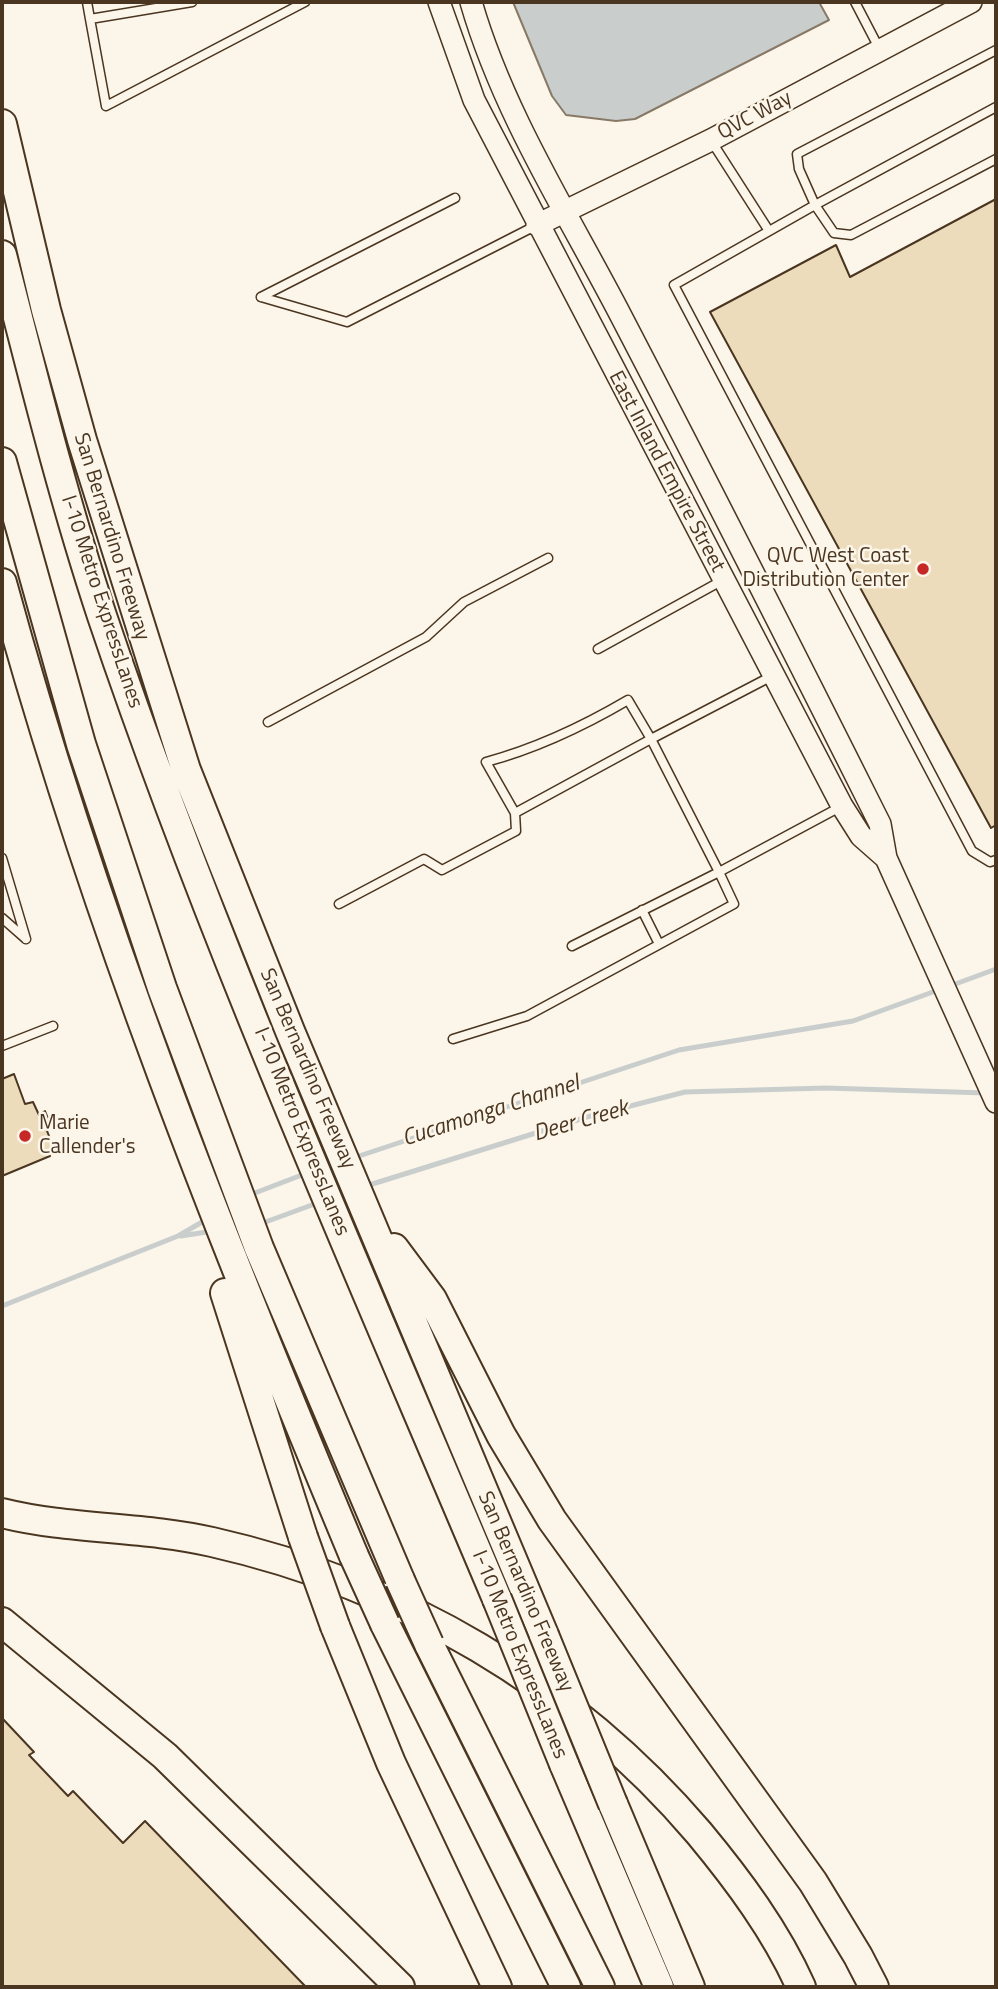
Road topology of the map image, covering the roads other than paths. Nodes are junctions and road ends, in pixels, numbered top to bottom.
1 (87, 2) edge
2 (192, 2) edge
3 (305, 2) edge
4 (439, 2) edge
5 (471, 2) edge
6 (855, 2) edge
7 (971, 2) edge
8 (90, 19) junction
9 (880, 50) junction
10 (996, 50) edge
11 (996, 107) edge
12 (2, 124) edge
13 (711, 139) junction
14 (996, 159) edge
15 (455, 198) dead end
16 (815, 205) junction
17 (565, 211) junction
18 (537, 225) junction
19 (769, 231) junction
20 (2, 256) edge
21 (2, 462) edge
22 (548, 558) dead end
23 (723, 580) junction
24 (2, 583) edge
25 (598, 649) dead end
26 (774, 676) junction
27 (268, 722) dead end
28 (651, 739) junction
29 (842, 806) junction
30 (514, 813) junction
31 (2, 858) edge
32 (886, 858) junction
33 (996, 860) edge
34 (719, 872) junction
35 (339, 904) dead end
36 (642, 910) junction
37 (2, 918) edge
38 (659, 944) junction
39 (572, 946) dead end
40 (53, 1026) dead end
41 (453, 1039) dead end
42 (2, 1046) edge
43 (996, 1102) edge
44 (366, 1209) junction
45 (221, 1259) junction
46 (2, 1513) edge
47 (2, 1622) edge
48 (493, 1978) edge
49 (400, 1987) edge
50 (566, 1987) edge
51 (600, 1987) edge
52 (659, 1987) edge
53 (690, 1987) edge
54 (800, 1987) edge
55 (874, 1987) edge

1 - 8 lane
2 - 8 lane
3 - 8 lane
4 - 18 main road, East Inland Empire Street
5 - 17 main road, East Inland Empire Street
6 - 9 lane
7 - 9 main road, QVC Way
9 - 13 main road, QVC Way
10 - 16 lane
11 - 16 lane
12 - 44 highway, San Bernardino Freeway
13 - 17 main road, QVC Way
13 - 19 lane
14 - 16 lane
15 - 18 lane
16 - 19 lane
17 - 18 main road, QVC Way
17 - 32 main road, East Inland Empire Street
18 - 23 main road, East Inland Empire Street
19 - 33 lane
20 - 52 highway, I-10 Metro ExpressLanes, bridge
21 - 51 highway, bridge
22 - 27 lane
23 - 25 lane
23 - 26 main road, East Inland Empire Street
24 - 45 highway
26 - 28 lane
26 - 29 main road, East Inland Empire Street
28 - 30 lane
28 - 30 lane
28 - 34 lane
29 - 32 main road, East Inland Empire Street
29 - 34 lane
30 - 35 lane
31 - 37 lane
32 - 43 main road, East Inland Empire Street
34 - 36 lane
34 - 38 lane
36 - 38 lane
36 - 39 lane
38 - 41 lane
40 - 42 lane
44 - 53 highway, San Bernardino Freeway, bridge
44 - 55 highway
45 - 48 highway, bridge
45 - 50 highway, bridge
46 - 54 highway
47 - 49 highway

